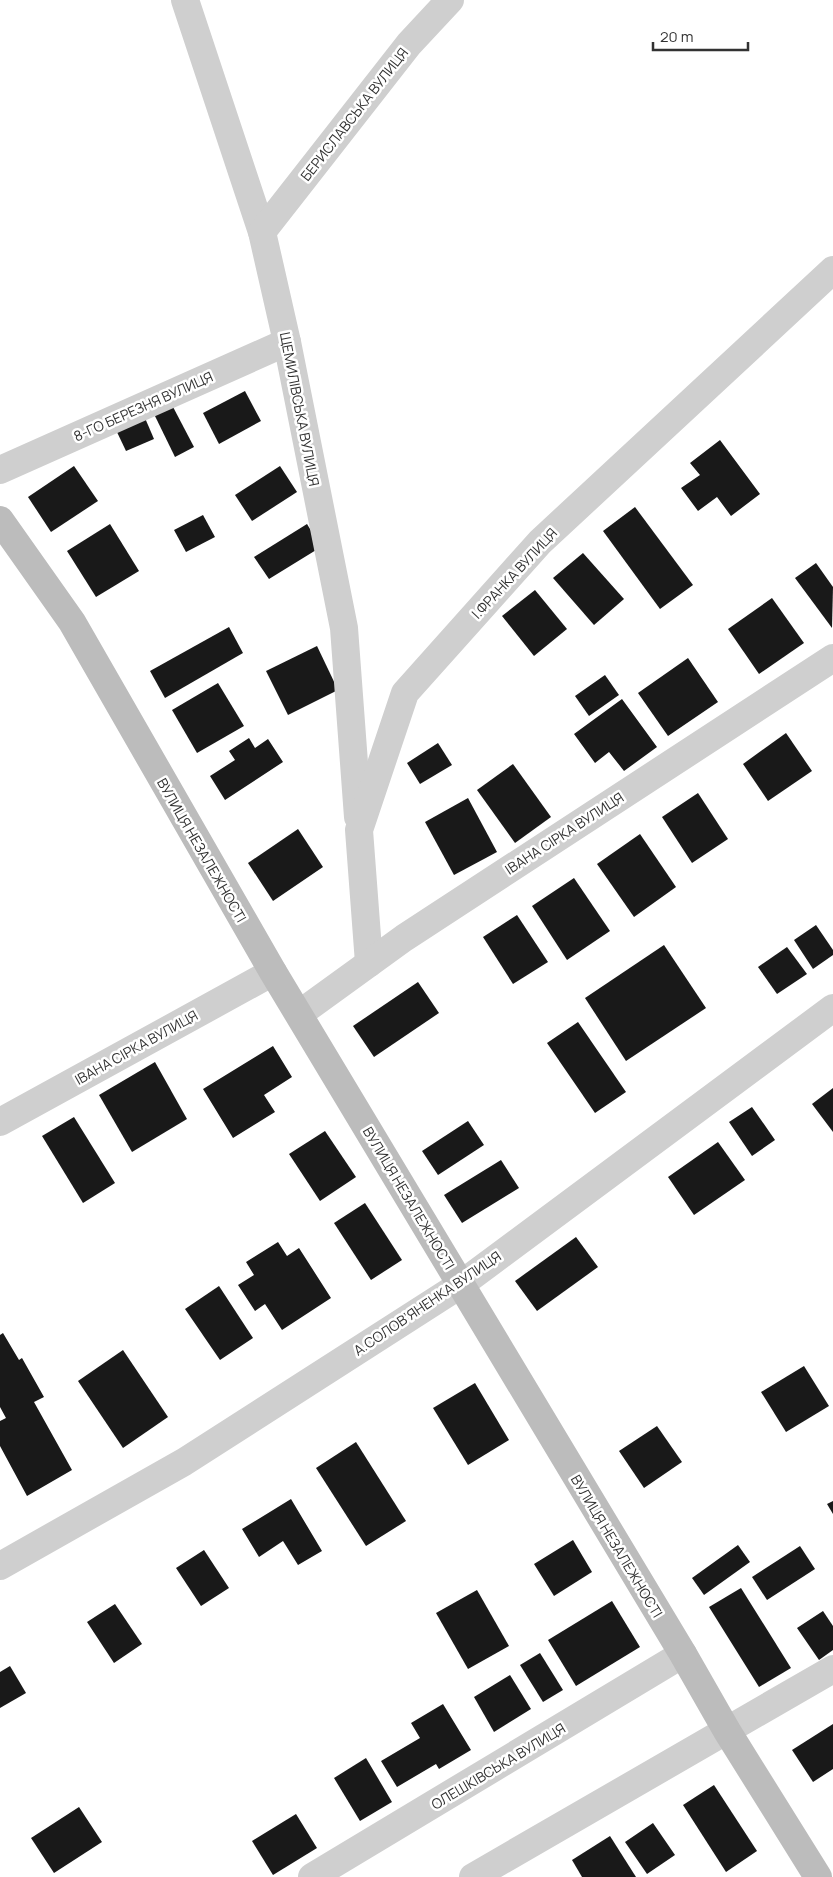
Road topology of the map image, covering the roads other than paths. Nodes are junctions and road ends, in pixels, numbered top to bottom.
1 (185, 0) edge
2 (450, 0) edge
3 (262, 232) junction
4 (833, 270) edge
5 (287, 342) junction
6 (0, 470) edge
7 (0, 520) edge
8 (833, 658) edge
9 (359, 830) junction
10 (369, 963) junction
11 (273, 972) junction
12 (833, 1008) edge
13 (299, 1014) junction
14 (0, 1122) edge
15 (460, 1285) junction
16 (0, 1566) edge
17 (683, 1654) junction
18 (833, 1669) edge
19 (726, 1731) junction
20 (312, 1877) edge
21 (473, 1877) edge
22 (818, 1877) edge

1 - 3 street, ЩЕМИЛІВСЬКА ВУЛИЦЯ
2 - 3 street, БЕРИСЛАВСЬКА ВУЛИЦЯ
3 - 5 street, ЩЕМИЛІВСЬКА ВУЛИЦЯ
4 - 9 street, І.ФРАНКА ВУЛИЦЯ
5 - 6 street, 8-ГО БЕРЕЗНЯ ВУЛИЦЯ
5 - 9 street, ЩЕМИЛІВСЬКА ВУЛИЦЯ
7 - 11 street, ВУЛИЦЯ НЕЗАЛЕЖНОСТІ
8 - 10 street, ІВАНА СІРКА ВУЛИЦЯ
9 - 10 street, І.ФРАНКА ВУЛИЦЯ
10 - 13 street, ІВАНА СІРКА ВУЛИЦЯ
11 - 13 street, ВУЛИЦЯ НЕЗАЛЕЖНОСТІ
11 - 14 street, ІВАНА СІРКА ВУЛИЦЯ
12 - 15 street, А.СОЛОВ’ЯНЕНКА ВУЛИЦЯ
13 - 15 street, ВУЛИЦЯ НЕЗАЛЕЖНОСТІ
15 - 16 street, А.СОЛОВ’ЯНЕНКА ВУЛИЦЯ
15 - 17 street, ВУЛИЦЯ НЕЗАЛЕЖНОСТІ
17 - 19 street, ВУЛИЦЯ НЕЗАЛЕЖНОСТІ
17 - 20 street, ОЛЕШКІВСЬКА ВУЛИЦЯ
18 - 19 street
19 - 21 street
19 - 22 street, ВУЛИЦЯ НЕЗАЛЕЖНОСТІ

